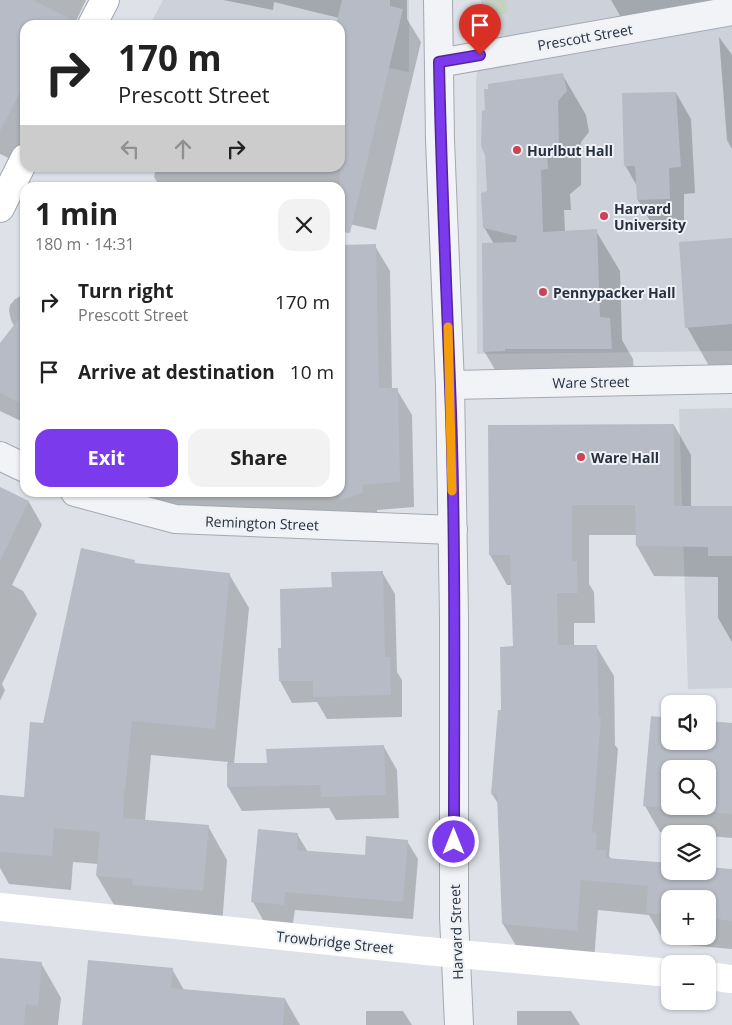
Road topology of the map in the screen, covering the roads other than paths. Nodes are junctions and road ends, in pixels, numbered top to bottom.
1 (105, 0) edge
2 (438, 0) edge
3 (732, 12) edge
4 (95, 20) edge
5 (439, 62) junction
6 (20, 168) edge
7 (0, 208) edge
8 (732, 379) edge
9 (450, 385) junction
10 (0, 456) edge
11 (20, 466) edge
12 (94, 497) edge
13 (453, 530) junction
14 (0, 907) edge
15 (456, 954) junction
16 (661, 972) edge
17 (716, 977) edge
18 (732, 979) edge
19 (459, 1025) edge

1 - 4 main road
2 - 5 street, Harvard Street
3 - 5 street, Prescott Street
5 - 9 street, Harvard Street
6 - 7 main road
8 - 9 street, Ware Street
9 - 13 street, Harvard Street
10 - 11 street
12 - 13 street, Remington Street
13 - 15 street, Harvard Street
14 - 15 main road, Trowbridge Street
15 - 16 main road, Trowbridge Street
15 - 19 street, Harvard Street
17 - 18 main road

